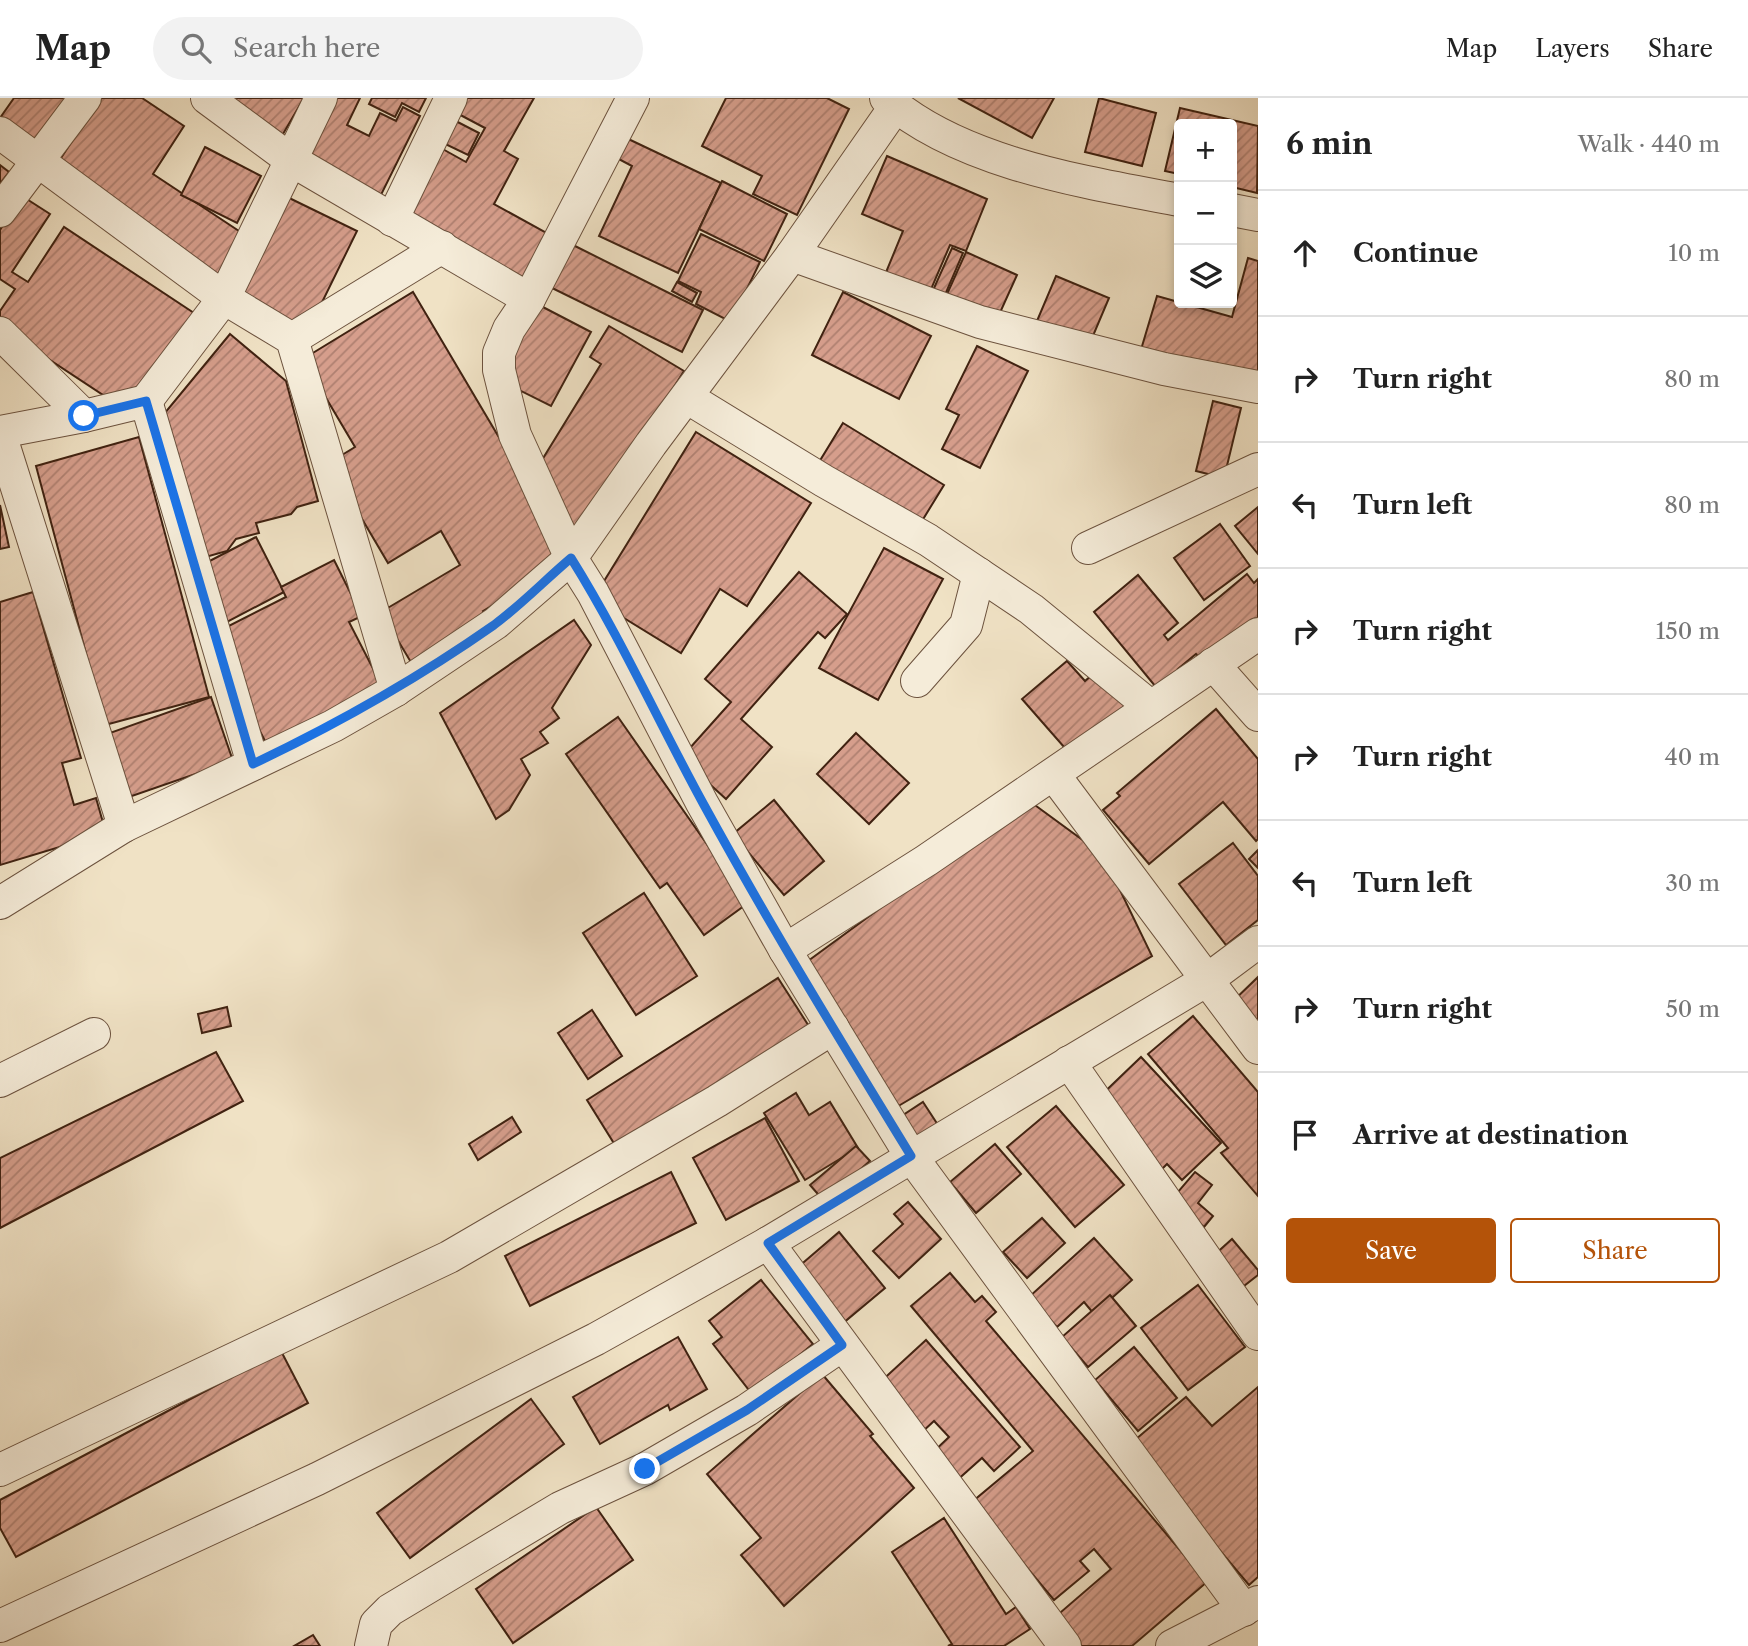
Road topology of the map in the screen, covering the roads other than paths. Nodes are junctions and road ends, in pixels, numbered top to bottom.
1 (85, 98) edge
2 (207, 98) edge
3 (321, 98) edge
4 (451, 98) edge
5 (633, 98) edge
6 (890, 102) edge
7 (0, 133) edge
8 (291, 160) junction
9 (39, 162) junction
10 (1174, 199) edge
11 (0, 211) edge
12 (1237, 211) edge
13 (1258, 215) edge
14 (392, 220) junction
15 (442, 247) junction
16 (792, 255) junction
17 (224, 298) junction
18 (529, 299) junction
19 (0, 333) edge
20 (292, 339) junction
21 (1258, 387) edge
22 (688, 398) junction
23 (146, 401) junction
24 (84, 416) junction
25 (0, 433) edge
26 (1258, 468) edge
27 (1088, 548) dead end
28 (571, 558) junction
29 (979, 574) junction
30 (1258, 634) edge
31 (1213, 664) junction
32 (917, 681) dead end
33 (396, 690) junction
34 (1151, 707) junction
35 (1258, 715) edge
36 (253, 764) junction
37 (1054, 775) junction
38 (124, 826) junction
39 (0, 903) edge
40 (1258, 942) edge
41 (785, 950) junction
42 (1207, 980) junction
43 (832, 1028) junction
44 (94, 1034) dead end
45 (1258, 1048) edge
46 (1069, 1062) junction
47 (0, 1081) edge
48 (911, 1156) junction
49 (768, 1243) junction
50 (1258, 1334) edge
51 (842, 1345) junction
52 (0, 1470) edge
53 (1251, 1606) edge
54 (0, 1626) edge
55 (371, 1646) edge
56 (1065, 1646) edge
57 (1172, 1646) edge

1 - 9 street
2 - 8 street
3 - 8 street
4 - 14 street
5 - 18 street
6 - 10 street
6 - 16 street
7 - 9 street
8 - 14 street
8 - 17 street
9 - 11 street
9 - 17 street
12 - 13 street
14 - 15 street
15 - 18 street
15 - 20 street
16 - 21 street
16 - 22 street
17 - 20 street
17 - 23 street
18 - 28 street
19 - 24 street
20 - 33 street
22 - 28 street
22 - 29 street
23 - 24 street
23 - 36 street
24 - 25 street
25 - 38 street
26 - 27 street
28 - 33 street
28 - 41 street
29 - 32 street
29 - 34 street
30 - 31 street
31 - 34 street
31 - 35 street
33 - 36 street
34 - 37 street
36 - 38 street
37 - 41 street
37 - 42 street
38 - 39 street
40 - 42 street
41 - 43 street
42 - 45 street
42 - 46 street
43 - 48 street
43 - 52 street
44 - 47 street
46 - 48 street
46 - 50 street
48 - 49 street
48 - 53 street
49 - 51 street
49 - 54 street
51 - 55 street
51 - 56 street
53 - 57 street

